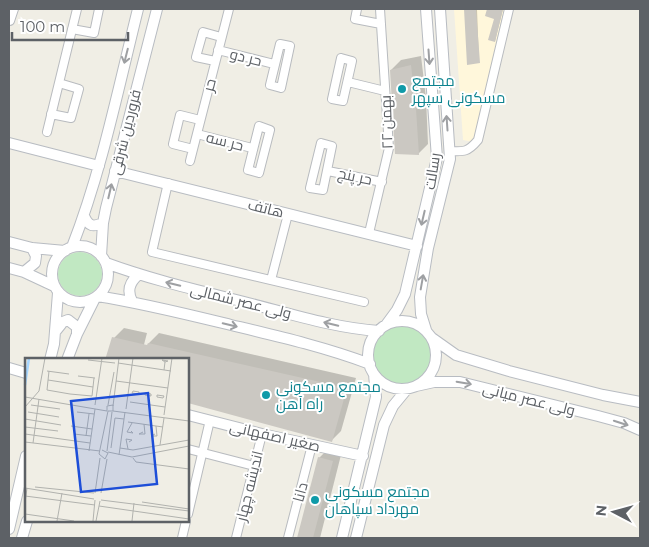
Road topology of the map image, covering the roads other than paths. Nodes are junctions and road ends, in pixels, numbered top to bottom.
1 (14, 9) edge
2 (77, 9) edge
3 (99, 9) edge
4 (138, 9) edge
5 (157, 9) edge
6 (228, 9) edge
7 (357, 9) edge
8 (380, 9) edge
9 (426, 9) edge
10 (440, 9) edge
11 (510, 9) edge
12 (9, 21) edge
13 (381, 24) junction
14 (72, 29) junction
15 (222, 37) junction
16 (218, 50) junction
17 (215, 61) junction
18 (274, 64) junction
19 (348, 82) junction
20 (59, 83) junction
21 (385, 91) junction
22 (51, 114) junction
23 (200, 120) junction
24 (47, 132) dead end
25 (197, 134) junction
26 (9, 143) edge
27 (252, 148) junction
28 (193, 149) junction
29 (449, 151) junction
30 (190, 161) dead end
31 (99, 166) junction
32 (115, 171) junction
33 (328, 171) junction
34 (382, 182) junction
35 (168, 183) junction
36 (288, 214) junction
37 (84, 216) junction
38 (103, 223) junction
39 (369, 234) junction
40 (9, 242) edge
41 (417, 246) junction
42 (32, 248) junction
43 (69, 249) junction
44 (103, 260) junction
45 (9, 268) edge
46 (24, 272) junction
47 (138, 275) junction
48 (271, 280) junction
49 (56, 289) junction
50 (96, 297) junction
51 (132, 302) junction
52 (364, 302) dead end
53 (383, 328) junction
54 (55, 332) junction
55 (77, 334) junction
56 (429, 334) junction
57 (50, 358) edge
58 (68, 358) edge
59 (9, 368) edge
60 (372, 369) junction
61 (25, 372) edge
62 (411, 388) junction
63 (640, 402) edge
64 (189, 414) edge
65 (210, 420) junction
66 (640, 430) edge
67 (262, 434) junction
68 (312, 445) junction
69 (189, 450) edge
70 (202, 453) junction
71 (363, 456) junction
72 (25, 460) edge
73 (254, 466) junction
74 (189, 510) edge
75 (27, 522) edge
76 (186, 522) edge
77 (9, 529) edge
78 (22, 538) edge
79 (182, 538) edge
80 (236, 538) edge
81 (288, 538) edge
82 (342, 538) edge
83 (356, 538) edge

1 - 12 street
2 - 14 street
3 - 14 street
4 -> 31 main road, فروردین شرقی
5 - 32 main road, فروردین شرقی
6 - 15 street, حر
7 - 13 street
8 - 13 street, ۲۲ بهمن
9 -> 41 main road, رسالت
29 -> 10 main road, رسالت
11 - 29 street
13 - 21 street, ۲۲ بهمن
14 - 20 street
15 - 16 street, حر
15 - 17 street
16 - 17 street, حر
16 - 18 street, حر دو
17 - 23 street, حر
18 - 18 street
19 - 19 street
19 - 21 street
20 - 22 street
20 - 22 street
21 - 34 street, ۲۲ بهمن
22 - 24 street
23 - 25 street, حر
23 - 28 street
25 - 27 street, حر سه
25 - 28 street, حر
26 - 31 main road
27 - 27 street
28 - 30 street, حر
56 -> 29 main road, رسالت
31 - 37 main road, فروردین شرقی
32 - 35 main road, هاتف
38 -> 32 main road, فروردین شرقی
33 - 33 street
33 - 34 street, حر پنج
34 - 39 street, ۲۲ بهمن
35 - 36 main road, هاتف
35 - 48 street
36 - 39 main road, هاتف
36 - 48 street
37 - 38 main road
37 - 43 main road, فروردین شرقی
38 - 44 main road, فروردین شرقی
39 - 41 main road, هاتف
40 - 42 main road
41 - 53 main road, رسالت
42 - 43 main road
42 - 46 main road
43 - 44 main road
43 - 49 main road
44 - 47 main road, ولی عصر شمالی
44 - 50 main road
45 - 46 main road
46 - 49 main road
47 - 51 main road
53 -> 47 main road, ولی عصر شمالی
48 - 52 street
49 - 50 main road
49 - 54 main road
50 - 51 main road, ولی عصر شمالی
50 - 55 main road
51 -> 60 main road, ولی عصر شمالی
53 - 56 main road
53 - 60 main road
54 - 55 main road
54 - 57 main road
55 - 58 main road
56 - 62 main road
56 - 63 main road, ولی عصر میانی
59 - 61 main road
60 - 62 main road
60 - 71 main road
62 -> 66 main road, ولی عصر میانی
62 - 83 main road
64 - 65 main road, صغیر اصفهانی
65 - 67 main road, صغیر اصفهانی
65 - 70 street
67 - 68 main road, صغیر اصفهانی
67 - 73 street, اندیشه چهار
68 - 71 main road, صغیر اصفهانی
68 - 81 street, دانا
69 - 70 street
70 - 73 street
70 - 74 street
71 - 82 main road
72 - 77 main road
73 - 80 street, اندیشه چهار
75 - 78 main road
76 - 79 street

